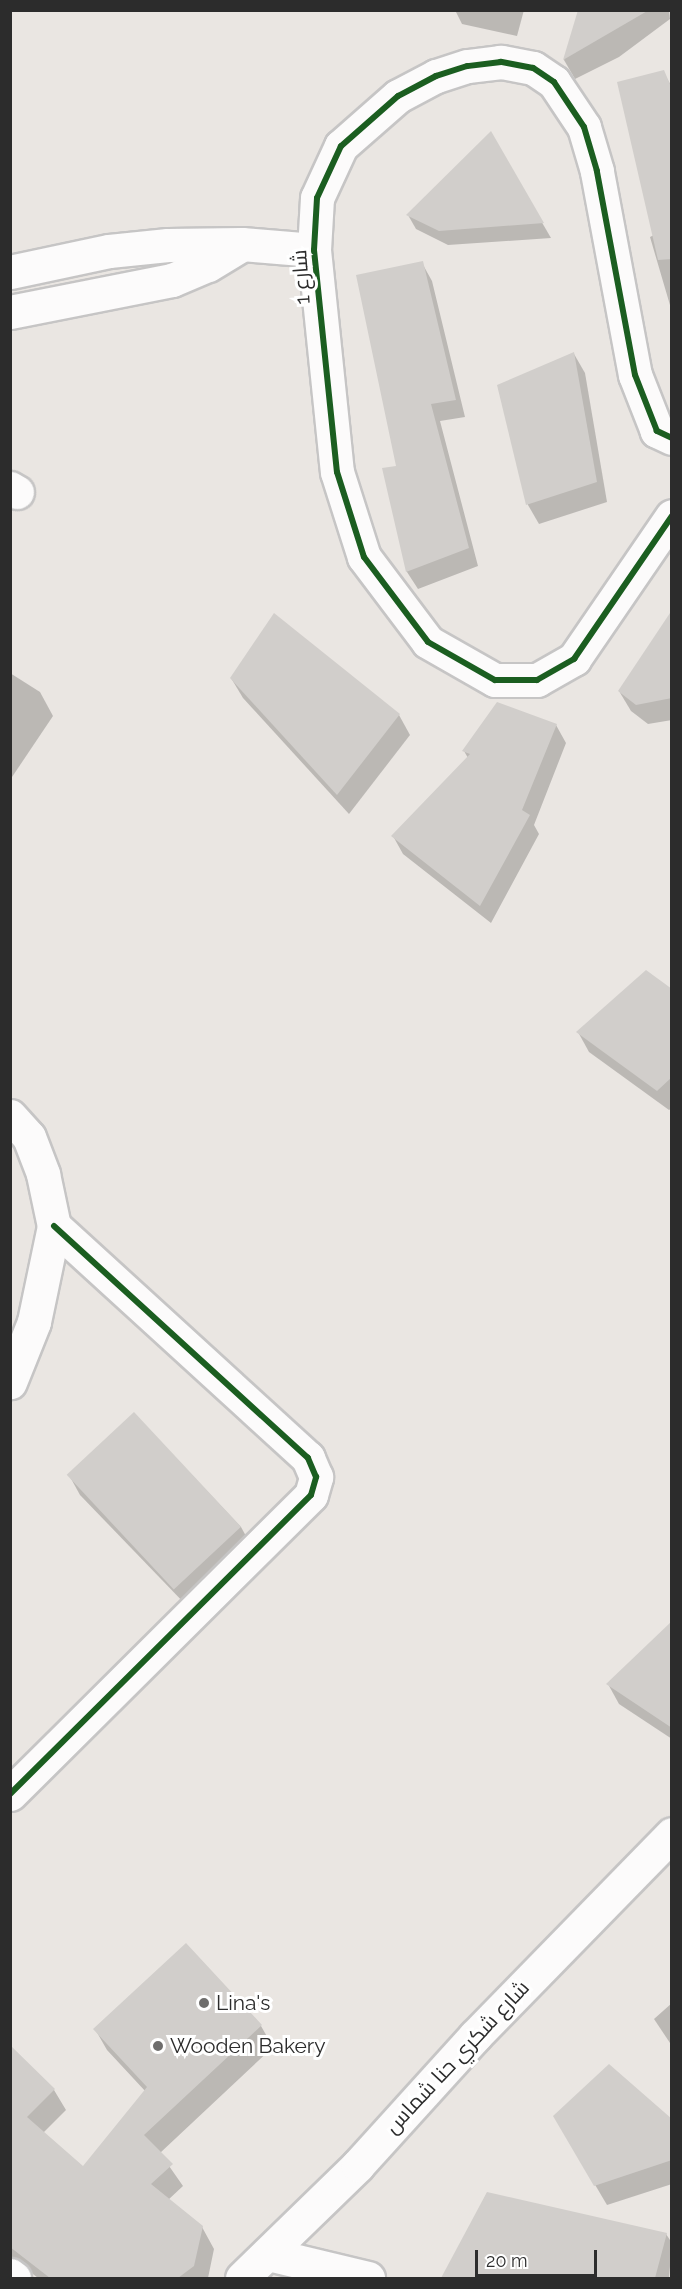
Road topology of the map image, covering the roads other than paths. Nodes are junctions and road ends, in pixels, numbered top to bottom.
1 (242, 244) junction
2 (314, 250) junction
3 (10, 272) edge
4 (10, 312) edge
5 (672, 438) edge
6 (672, 516) edge
7 (10, 1116) edge
8 (54, 1226) junction
9 (10, 1382) edge
10 (10, 1794) edge
11 (672, 1834) edge
12 (268, 2254) junction
13 (10, 2275) edge
14 (14, 2278) edge
15 (242, 2278) edge
16 (368, 2278) edge

1 - 2 street
1 - 3 street
1 - 4 street
2 - 5 street, شارع 1
2 - 6 street, شارع 1
7 - 8 street
8 - 9 street
8 - 10 street
11 - 12 street, شارع شكري حنا شماس
12 - 15 street, شارع شكري حنا شماس
12 - 16 street
13 - 14 street

